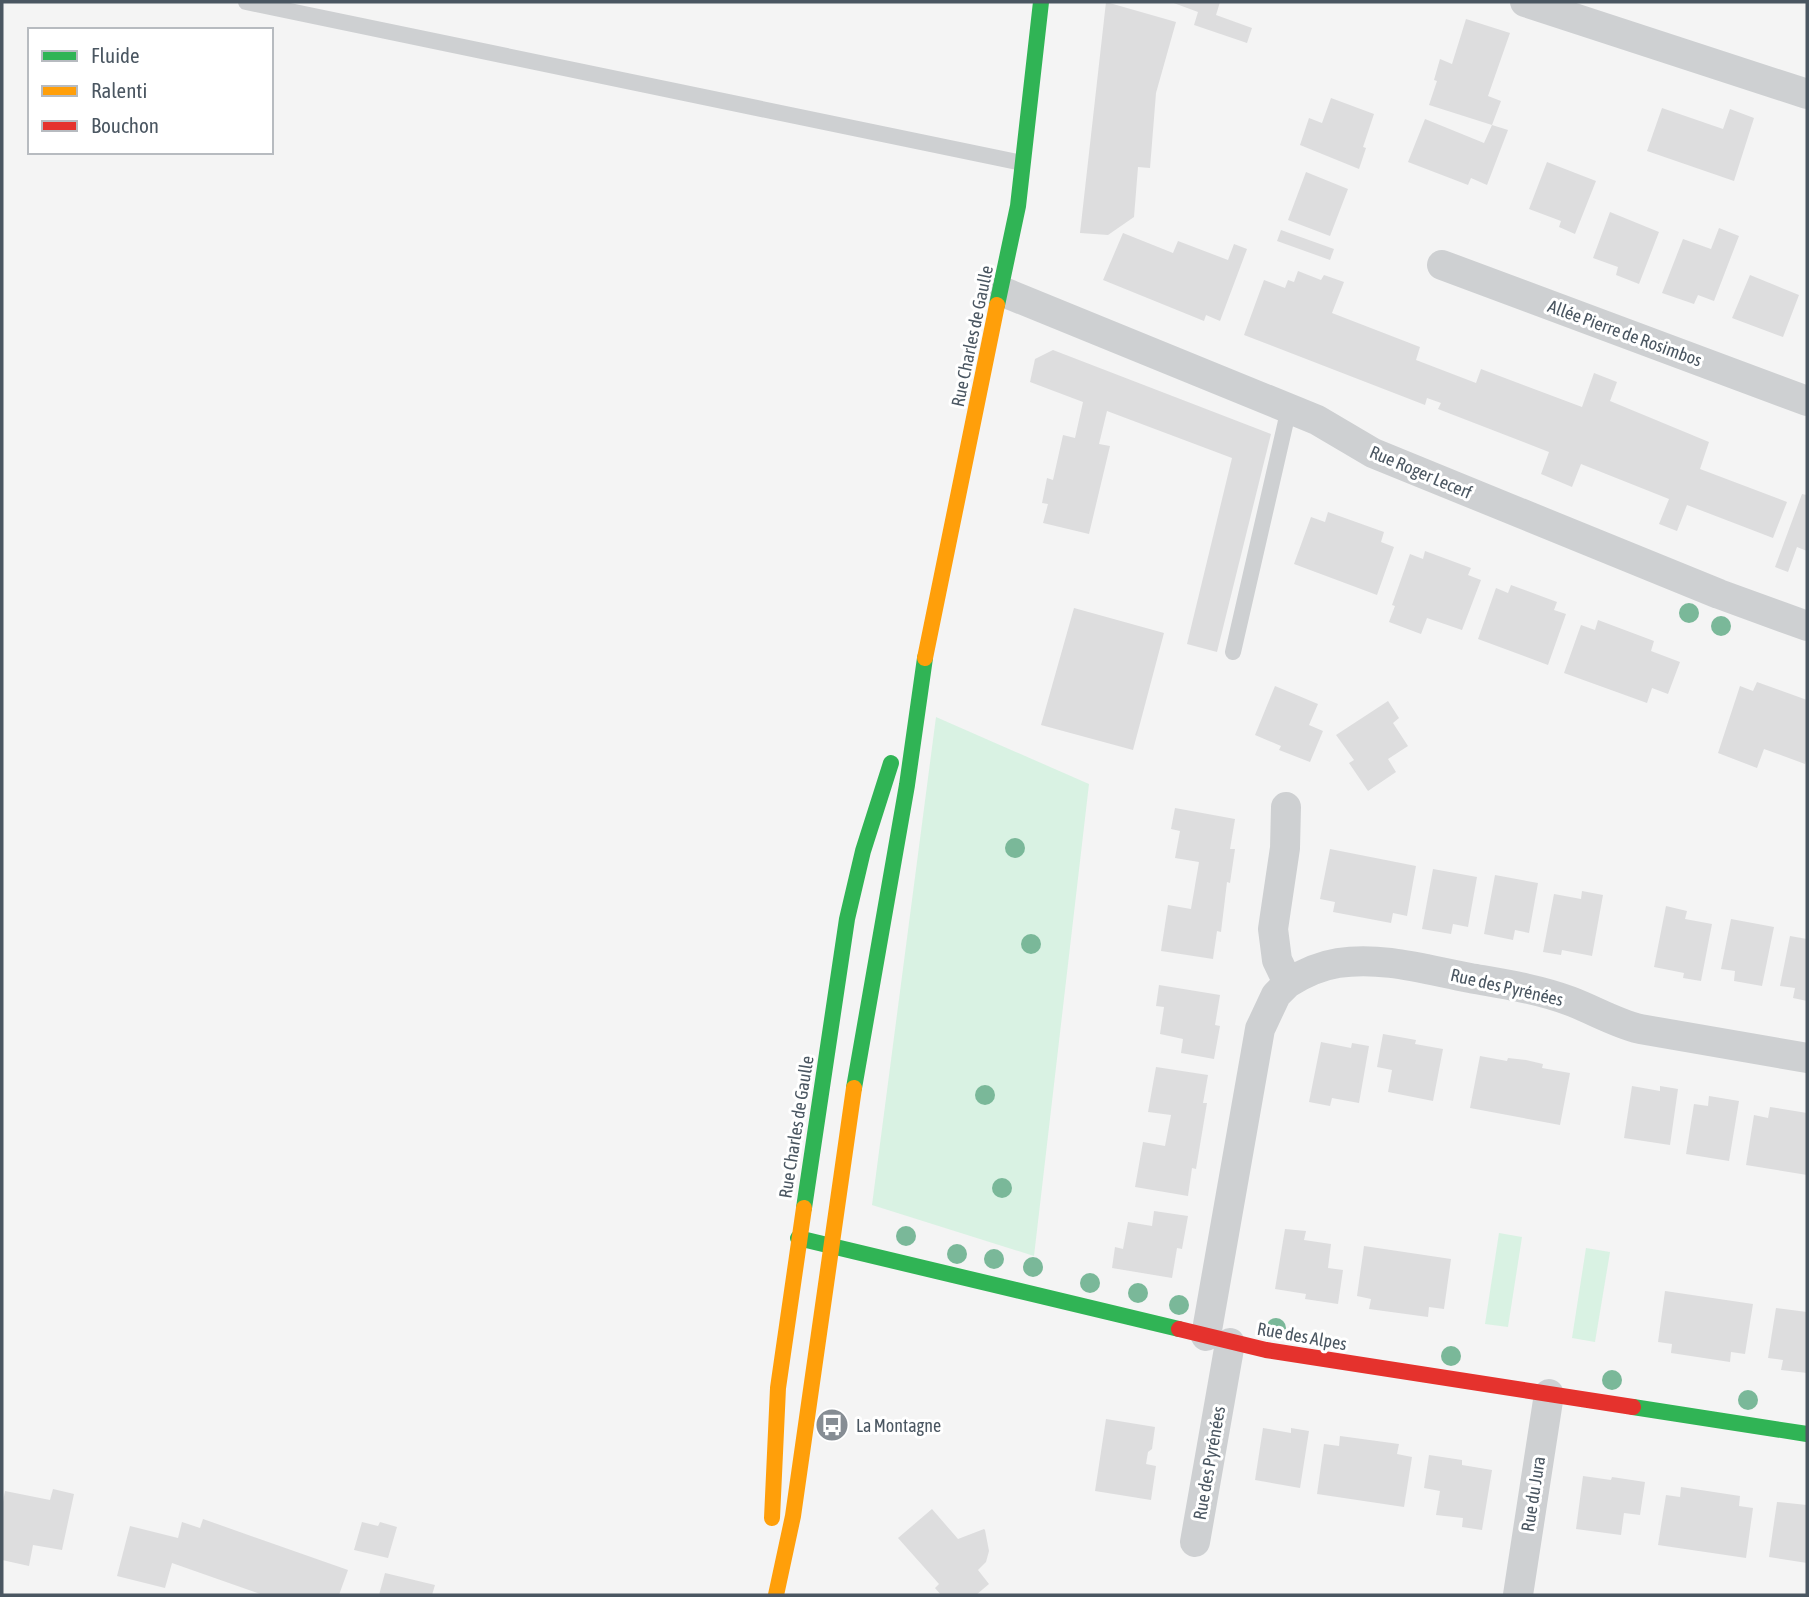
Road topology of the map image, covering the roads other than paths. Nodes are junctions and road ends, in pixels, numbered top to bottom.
1 (246, 2) edge
2 (1041, 2) edge
3 (1525, 2) edge
4 (1807, 94) edge
5 (1025, 164) junction
6 (1442, 265) dead end
7 (1001, 291) junction
8 (1807, 401) edge
9 (1289, 408) junction
10 (1807, 626) edge
11 (1233, 652) dead end
12 (922, 676) junction
13 (1286, 807) dead end
14 (1288, 983) junction
15 (1807, 1058) edge
16 (798, 1238) junction
17 (831, 1245) junction
18 (1218, 1340) junction
19 (1549, 1394) junction
20 (1807, 1434) edge
21 (1195, 1542) dead end
22 (774, 1595) edge
23 (1518, 1595) edge

1 - 5 lane
2 - 5 street, Rue Charles de Gaulle
3 - 4 street
5 - 7 street, Rue Charles de Gaulle
6 - 8 street, Allée Pierre de Rosimbos
7 - 9 street, Rue Roger Lecerf
7 - 12 street, Rue Charles de Gaulle
9 - 10 street, Rue Roger Lecerf
9 - 11 lane
12 - 16 street, Rue Charles de Gaulle
12 - 17 street, Rue Charles de Gaulle
13 - 14 street
14 - 15 street, Rue des Pyrénées
14 - 18 street, Rue des Pyrénées
16 - 17 street, Rue des Alpes
16 - 22 street, Rue Charles de Gaulle
17 - 18 street, Rue des Alpes
17 - 22 street, Rue Charles de Gaulle
18 - 19 street, Rue des Alpes
18 - 21 street, Rue des Pyrénées
19 - 20 street, Rue des Alpes
19 - 23 street, Rue du Jura

